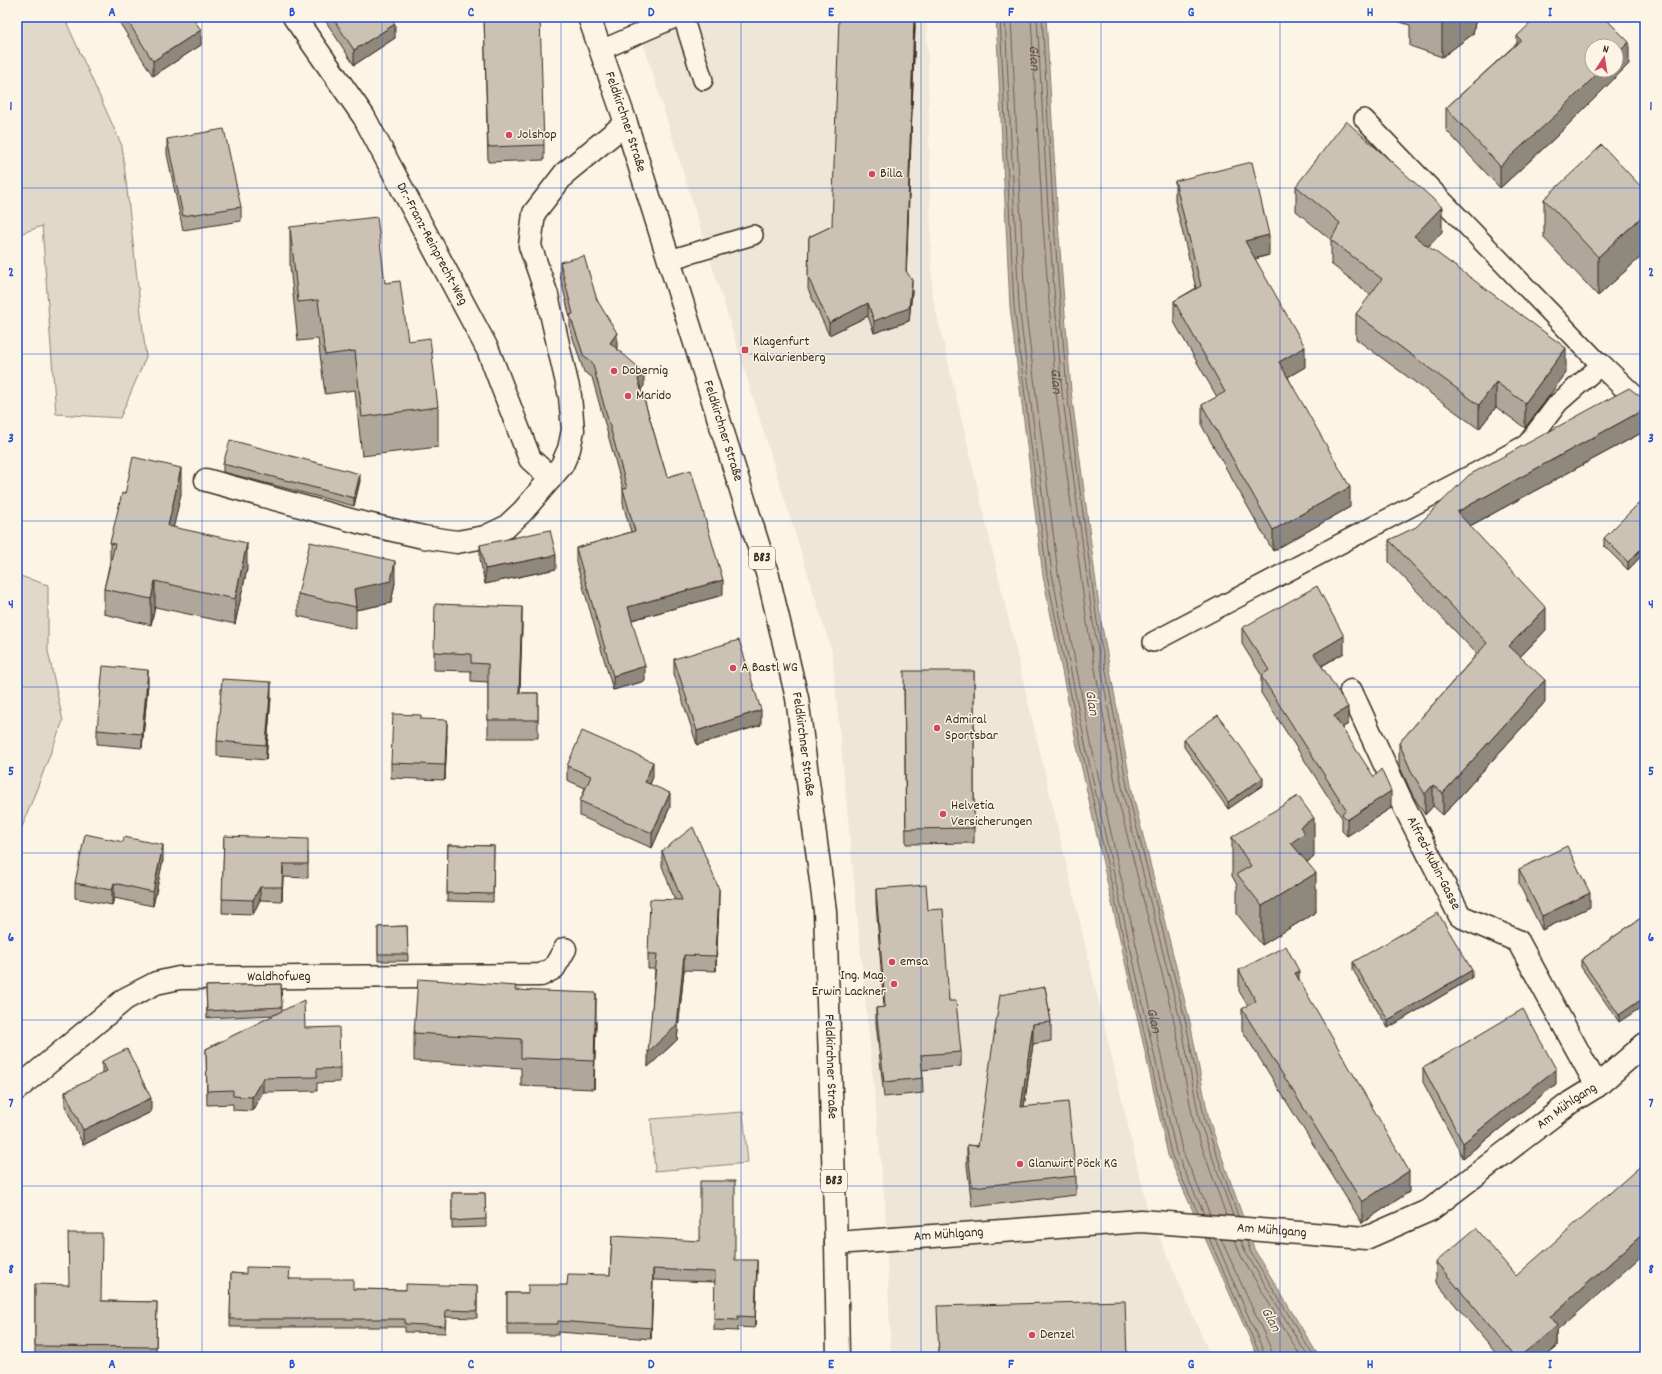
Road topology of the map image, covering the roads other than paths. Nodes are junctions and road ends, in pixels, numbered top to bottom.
1 (294, 17) edge
2 (589, 17) edge
3 (677, 17) edge
4 (683, 17) edge
5 (601, 50) junction
6 (703, 80) dead end
7 (1364, 119) dead end
8 (626, 123) junction
9 (754, 236) dead end
10 (669, 260) junction
11 (1601, 365) junction
12 (1645, 407) edge
13 (551, 478) junction
14 (206, 480) dead end
15 (1153, 642) dead end
16 (1351, 691) dead end
17 (566, 949) dead end
18 (1645, 1044) edge
19 (1597, 1086) junction
20 (17, 1089) edge
21 (836, 1243) junction
22 (838, 1357) edge

1 - 13 street, Dr.-Franz-Reinprecht-Weg
2 - 5 street, Feldkirchner Straße / B83
3 - 5 lane
4 - 6 lane
5 - 8 street, Feldkirchner Straße / B83
7 - 11 lane
8 - 10 street, Feldkirchner Straße / B83
8 - 13 street
9 - 10 lane
10 - 21 street, Feldkirchner Straße / B83
11 - 12 street
11 - 15 lane
13 - 14 street
16 - 19 street, Alfred-Kubin-Gasse
17 - 20 street, Waldhofweg
18 - 19 street, Am Mühlgang
19 - 21 street, Am Mühlgang
21 - 22 street, Feldkirchner Straße / B83

